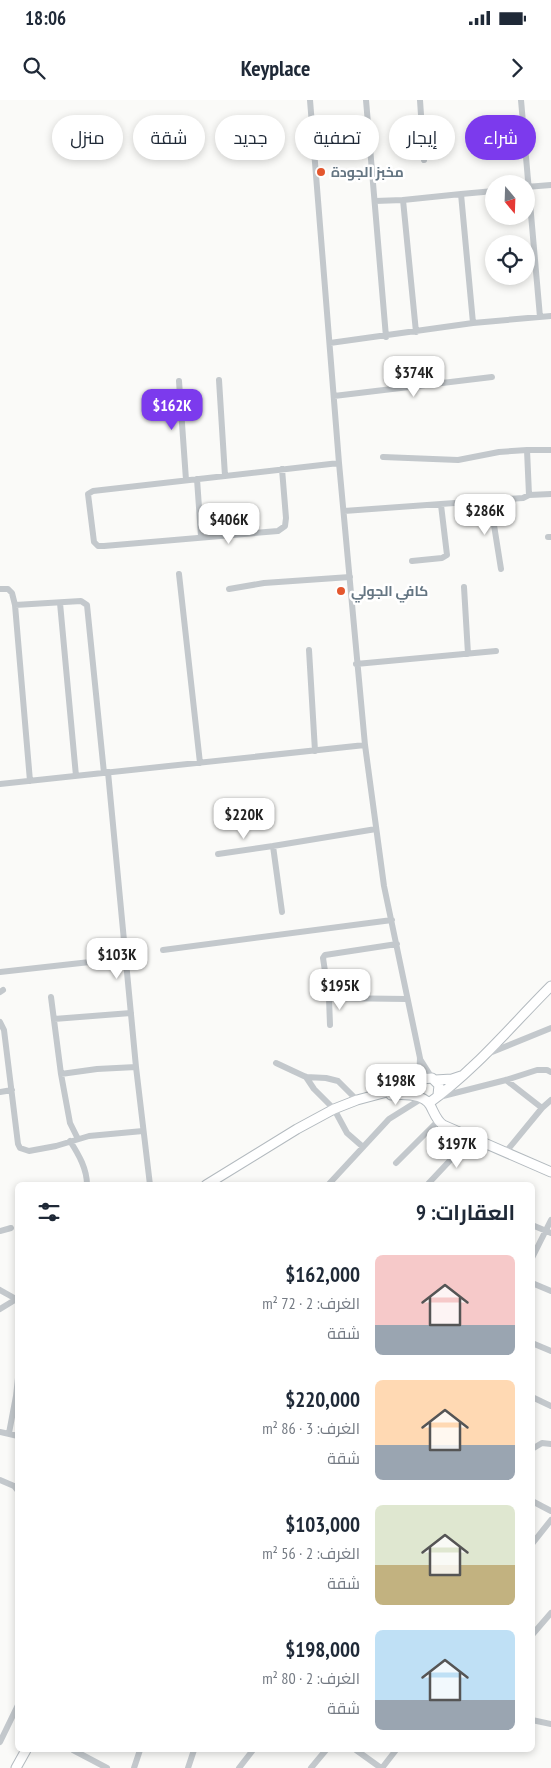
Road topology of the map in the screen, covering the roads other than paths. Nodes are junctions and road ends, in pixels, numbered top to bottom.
1 (310, 100) edge
2 (366, 100) edge
3 (420, 100) edge
4 (521, 100) edge
5 (421, 115) edge
6 (527, 175) edge
7 (551, 185) edge
8 (535, 186) edge
9 (485, 192) edge
10 (461, 194) junction
11 (403, 200) junction
12 (375, 201) junction
13 (532, 225) edge
14 (551, 316) edge
15 (540, 317) junction
16 (473, 323) junction
17 (416, 332) junction
18 (386, 336) junction
19 (330, 343) junction
20 (492, 377) dead end
21 (219, 380) dead end
22 (180, 382) dead end
23 (334, 396) junction
24 (526, 450) junction
25 (551, 450) edge
26 (383, 457) dead end
27 (339, 463) junction
28 (282, 470) junction
29 (226, 476) junction
30 (197, 479) junction
31 (186, 480) junction
32 (528, 494) junction
33 (551, 494) edge
34 (490, 500) junction
35 (441, 505) junction
36 (344, 511) junction
37 (201, 536) junction
38 (412, 561) dead end
39 (501, 569) dead end
40 (179, 574) dead end
41 (350, 577) junction
42 (464, 587) dead end
43 (0, 589) edge
44 (229, 589) dead end
45 (60, 603) junction
46 (15, 605) junction
47 (309, 650) dead end
48 (496, 651) dead end
49 (468, 654) junction
50 (356, 664) junction
51 (365, 745) junction
52 (315, 751) junction
53 (200, 763) junction
54 (106, 773) junction
55 (76, 776) junction
56 (30, 781) junction
57 (0, 784) edge
58 (376, 829) junction
59 (272, 846) junction
60 (218, 854) dead end
61 (282, 912) dead end
62 (392, 920) junction
63 (397, 944) junction
64 (163, 950) dead end
65 (126, 958) junction
66 (0, 972) edge
67 (551, 986) edge
68 (51, 997) dead end
69 (329, 998) junction
70 (407, 1000) junction
71 (131, 1013) junction
72 (54, 1019) junction
73 (0, 1022) edge
74 (330, 1025) dead end
75 (551, 1028) edge
76 (486, 1054) junction
77 (420, 1058) junction
78 (276, 1063) dead end
79 (136, 1067) junction
80 (551, 1072) edge
81 (61, 1074) junction
82 (466, 1074) junction
83 (306, 1077) junction
84 (433, 1079) junction
85 (506, 1080) junction
86 (418, 1083) junction
87 (12, 1090) junction
88 (0, 1092) edge
89 (376, 1095) junction
90 (428, 1098) junction
91 (357, 1100) junction
92 (551, 1100) edge
93 (542, 1108) junction
94 (334, 1109) junction
95 (438, 1121) junction
96 (143, 1131) junction
97 (471, 1138) junction
98 (78, 1139) junction
99 (70, 1141) junction
100 (363, 1147) junction
101 (505, 1153) junction
102 (396, 1163) dead end
103 (551, 1172) edge
104 (87, 1182) edge
105 (150, 1182) edge
106 (211, 1182) edge
107 (331, 1182) edge
108 (430, 1182) edge
109 (551, 1220) edge
110 (535, 1226) edge
111 (12, 1228) dead end
112 (0, 1231) edge
113 (548, 1232) edge
114 (535, 1253) edge
115 (535, 1284) edge
116 (0, 1290) edge
117 (551, 1291) edge
118 (15, 1298) edge
119 (15, 1300) edge
120 (0, 1309) edge
121 (535, 1344) edge
122 (551, 1351) edge
123 (535, 1398) edge
124 (15, 1405) edge
125 (551, 1406) edge
126 (0, 1432) edge
127 (9, 1433) junction
128 (15, 1435) edge
129 (551, 1444) edge
130 (535, 1448) edge
131 (0, 1480) edge
132 (15, 1487) edge
133 (535, 1503) edge
134 (551, 1511) edge
135 (551, 1520) edge
136 (535, 1540) edge
137 (551, 1613) edge
138 (535, 1632) edge
139 (15, 1711) edge
140 (535, 1721) edge
141 (551, 1724) edge
142 (0, 1742) edge
143 (25, 1752) edge
144 (139, 1752) edge
145 (193, 1752) edge
146 (251, 1752) edge
147 (324, 1752) edge
148 (359, 1752) edge
149 (394, 1752) edge
150 (86, 1753) edge
151 (16, 1768) edge
152 (107, 1768) edge
153 (134, 1768) edge
154 (188, 1768) edge
155 (239, 1768) edge
156 (311, 1768) edge
157 (381, 1768) edge

1 - 19 street
2 - 12 street
3 - 5 street
4 - 6 street
7 - 8 street
9 - 10 street
10 - 11 street
10 - 16 street
11 - 12 street
11 - 17 street
12 - 18 street
13 - 15 street
14 - 15 street
15 - 16 street
16 - 17 street
17 - 18 street
18 - 19 street
19 - 23 street
20 - 23 street
21 - 29 street
22 - 31 street
23 - 27 street
24 - 25 street
24 - 26 street
24 - 32 street
27 - 28 street
27 - 36 street
28 - 29 street
28 - 37 street
29 - 30 street
30 - 31 street
30 - 37 street
31 - 37 street
32 - 33 street
32 - 34 street
34 - 35 street
34 - 39 street
35 - 36 street
35 - 38 street
36 - 41 street
40 - 53 street
41 - 44 street
41 - 50 street
42 - 49 street
43 - 46 street
45 - 46 street
45 - 54 street
45 - 55 street
46 - 56 street
47 - 52 street
48 - 49 street
49 - 50 street
50 - 51 street
51 - 52 street
51 - 58 street
52 - 53 street
53 - 54 street
54 - 55 street
54 - 65 street
55 - 56 street
56 - 57 street
58 - 59 street
58 - 62 street
59 - 60 street
59 - 61 street
62 - 63 street
62 - 64 street
63 - 69 street
63 - 70 street
65 - 66 street
65 - 71 street
67 - 76 main road
68 - 72 street
69 - 70 street
69 - 74 street
70 - 77 street
71 - 72 street
71 - 79 street
72 - 81 street
73 - 87 street
75 - 76 street
76 - 82 main road
77 - 84 street
77 - 86 street
78 - 83 street
79 - 81 street
79 - 96 street
80 - 85 street
81 - 98 street
82 - 84 main road
82 - 90 main road
83 - 91 street
83 - 94 street
84 - 86 main road
84 - 90 main road
85 - 90 street
85 - 93 street
86 - 89 main road
86 - 90 main road
87 - 88 street
87 - 99 street
89 - 90 main road
89 - 91 main road
90 - 95 main road
90 - 100 street
91 - 94 main road
92 - 93 street
93 - 101 street
94 - 100 street
94 - 106 main road
95 - 97 main road
95 - 102 street
96 - 98 street
96 - 105 street
97 - 101 main road
97 - 108 street
98 - 99 street
99 - 104 street
100 - 107 street
101 - 103 main road
109 - 113 street
110 - 113 street
111 - 112 street
113 - 114 street
115 - 117 street
116 - 118 street
119 - 120 street
121 - 122 street
123 - 125 street
124 - 127 street
126 - 127 street
127 - 128 street
129 - 130 street
131 - 132 street
133 - 134 street
135 - 136 street
137 - 138 street
139 - 142 street
140 - 141 street
143 - 151 main road
144 - 153 street
145 - 154 street
146 - 155 street
147 - 156 street
148 - 157 street
149 - 157 street
150 - 152 street

